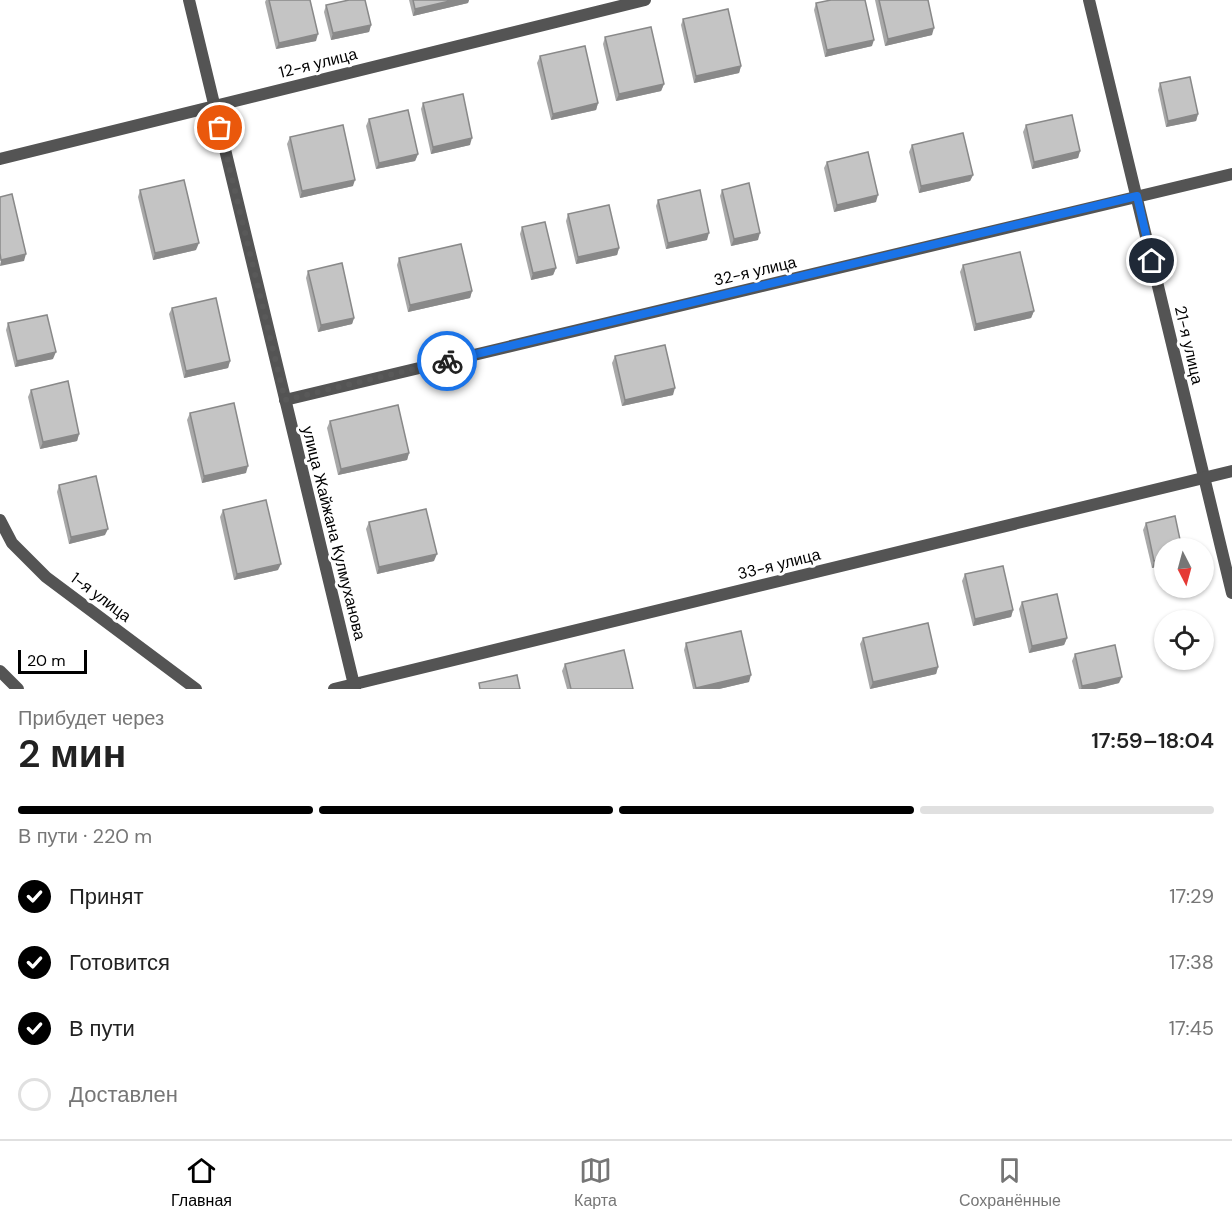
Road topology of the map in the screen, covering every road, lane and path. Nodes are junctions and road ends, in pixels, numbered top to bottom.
1 (189, 0) edge
2 (645, 0) edge
3 (1089, 0) edge
4 (214, 105) junction
5 (0, 159) edge
6 (1232, 174) edge
7 (1137, 196) junction
8 (285, 400) junction
9 (1232, 471) edge
10 (1204, 478) junction
11 (0, 519) edge
12 (1232, 593) edge
13 (0, 671) edge
14 (354, 686) edge
15 (18, 689) edge
16 (196, 689) edge
17 (334, 689) edge

1 - 4 street, улица Жайжана Кулмуханова
2 - 4 street, 12-я улица
3 - 7 street, 21-я улица
4 - 5 street, 12-я улица
4 - 8 street, улица Жайжана Кулмуханова
6 - 7 street, 32-я улица
7 - 8 street, 32-я улица
7 - 10 street, 21-я улица
8 - 14 street, улица Жайжана Кулмуханова
9 - 10 street, 33-я улица
10 - 12 street, 21-я улица
10 - 14 street, 33-я улица
11 - 16 street, 1-я улица
13 - 15 street
14 - 17 street, 33-я улица

